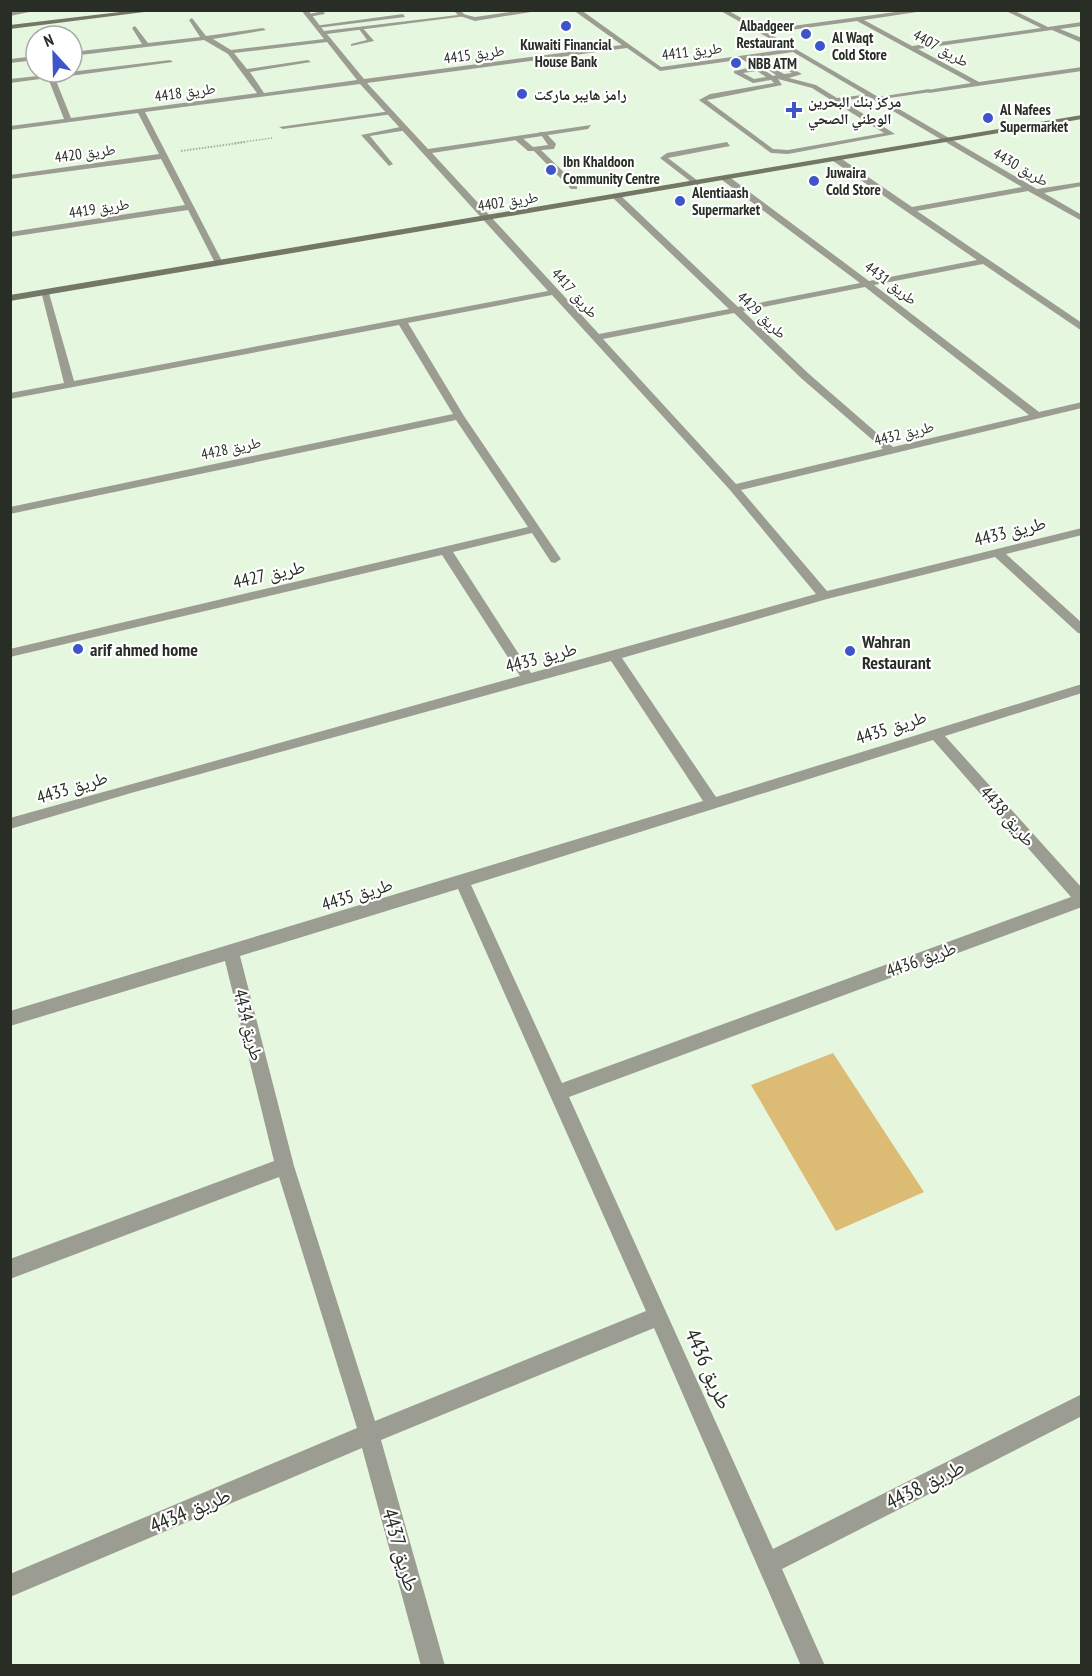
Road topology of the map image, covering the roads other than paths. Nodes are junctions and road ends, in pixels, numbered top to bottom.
1 (36, 10) edge
2 (78, 10) edge
3 (103, 10) edge
4 (157, 10) edge
5 (456, 10) edge
6 (540, 10) edge
7 (576, 10) edge
8 (722, 10) edge
9 (730, 10) edge
10 (927, 10) edge
11 (1007, 10) edge
12 (306, 13) edge
13 (323, 13) edge
14 (10, 14) edge
15 (70, 14) junction
16 (403, 16) dead end
17 (463, 16) junction
18 (192, 20) dead end
19 (859, 20) junction
20 (10, 21) edge
21 (1082, 24) edge
22 (10, 27) edge
23 (135, 28) dead end
24 (362, 29) junction
25 (1050, 29) junction
26 (263, 30) dead end
27 (763, 32) junction
28 (322, 33) junction
29 (204, 39) junction
30 (1082, 41) edge
31 (146, 45) junction
32 (353, 45) dead end
33 (625, 46) junction
34 (913, 48) junction
35 (794, 50) junction
36 (230, 52) junction
37 (84, 53) edge
38 (748, 57) junction
39 (170, 62) dead end
40 (308, 62) dead end
41 (763, 67) junction
42 (1082, 69) edge
43 (244, 70) junction
44 (84, 71) edge
45 (783, 77) junction
46 (775, 78) junction
47 (363, 83) junction
48 (54, 84) edge
49 (978, 84) junction
50 (262, 95) junction
51 (872, 96) junction
52 (835, 100) junction
53 (141, 112) junction
54 (391, 113) junction
55 (1082, 117) edge
56 (69, 121) junction
57 (283, 127) dead end
58 (588, 127) dead end
59 (10, 128) edge
60 (405, 128) junction
61 (542, 134) junction
62 (517, 138) junction
63 (946, 140) junction
64 (727, 144) dead end
65 (536, 149) junction
66 (426, 152) junction
67 (163, 156) junction
68 (836, 159) junction
69 (389, 164) dead end
70 (10, 177) edge
71 (725, 178) junction
72 (695, 183) junction
73 (1082, 184) edge
74 (574, 187) dead end
75 (1032, 190) junction
76 (616, 196) junction
77 (191, 207) junction
78 (910, 210) junction
79 (487, 218) junction
80 (1082, 219) edge
81 (10, 235) edge
82 (983, 261) junction
83 (219, 263) junction
84 (867, 284) junction
85 (555, 292) junction
86 (44, 293) junction
87 (10, 298) edge
88 (735, 310) junction
89 (1082, 313) edge
90 (1066, 317) junction
91 (403, 323) junction
92 (1082, 328) edge
93 (595, 338) junction
94 (70, 385) junction
95 (10, 396) edge
96 (1082, 405) edge
97 (1036, 415) junction
98 (459, 416) junction
99 (892, 452) junction
100 (734, 488) junction
101 (10, 511) edge
102 (536, 529) junction
103 (1082, 531) edge
104 (446, 551) junction
105 (998, 553) junction
106 (555, 558) dead end
107 (824, 596) junction
108 (1082, 630) edge
109 (10, 653) edge
110 (614, 656) junction
111 (528, 678) junction
112 (1082, 688) edge
113 (936, 733) junction
114 (713, 804) junction
115 (10, 824) edge
116 (462, 882) junction
117 (1082, 900) edge
118 (231, 953) junction
119 (10, 1019) edge
120 (558, 1093) junction
121 (285, 1166) junction
122 (10, 1269) edge
123 (659, 1316) junction
124 (1082, 1404) edge
125 (369, 1434) junction
126 (768, 1564) junction
127 (10, 1586) edge
128 (433, 1665) edge
129 (813, 1665) edge

1 - 14 street
2 - 15 street
3 - 15 street
4 - 22 street
5 - 17 street
6 - 17 street
7 - 33 street, طريق 4411
8 - 27 street
9 - 27 street
10 - 19 street
11 - 25 street
12 - 13 street
12 - 28 street, طريق 4417
15 - 20 street
16 - 28 street
17 - 24 street
18 - 29 street
19 - 27 street
19 - 34 street, طريق 4407
21 - 25 street
23 - 31 street
24 - 28 street
24 - 32 street
25 - 30 street
25 - 34 street
26 - 29 street
27 - 35 street, طريق 4430
28 - 36 street
28 - 47 street, طريق 4417
29 - 31 street
29 - 36 street
31 - 37 street
33 - 38 street, طريق 4411
33 - 47 street, طريق 4415
34 - 49 street, طريق 4407
35 - 38 street, طريق 4411
35 - 51 street, طريق 4430
36 - 43 street
38 - 41 street
39 - 44 street
40 - 43 street
41 - 45 street
41 - 45 street
41 - 46 street
41 - 46 street
42 - 49 street, طريق 4407
43 - 50 street
45 - 46 street
45 - 52 street
46 - 52 street
47 - 50 street, طريق 4418
47 - 54 street, طريق 4417
48 - 56 street
49 - 51 street, طريق 4407
50 - 53 street, طريق 4418
51 - 52 street, طريق 4407
51 - 63 street, طريق 4430
53 - 56 street, طريق 4418
53 - 67 street
54 - 57 street
54 - 60 street, طريق 4417
55 - 63 street, طريق 4402
56 - 59 street, طريق 4418
58 - 61 street
60 - 66 street, طريق 4417
60 - 69 street
61 - 62 street
61 - 65 street
62 - 65 street
62 - 66 street
63 - 68 street, طريق 4402
63 - 75 street, طريق 4430
64 - 72 street
65 - 74 street
66 - 79 street, طريق 4417
67 - 70 street, طريق 4420
67 - 77 street
68 - 71 street, طريق 4402
68 - 78 street
71 - 72 street, طريق 4402
71 - 84 street, طريق 4431
72 - 76 street, طريق 4402
73 - 75 street
75 - 78 street
75 - 80 street, طريق 4430
76 - 79 street, طريق 4402
76 - 88 street, طريق 4429
77 - 81 street, طريق 4419
77 - 83 street
78 - 82 street
79 - 83 street, طريق 4402
79 - 85 street, طريق 4417
82 - 84 street
82 - 90 street
83 - 86 street, طريق 4402
84 - 88 street
84 - 97 street, طريق 4431
85 - 91 street
85 - 93 street, طريق 4417
86 - 87 street, طريق 4402
86 - 94 street
88 - 93 street
88 - 99 street, طريق 4429
89 - 90 street
90 - 92 street
91 - 94 street
91 - 98 street
93 - 100 street, طريق 4417
94 - 95 street
96 - 97 street, طريق 4432
97 - 99 street, طريق 4432
98 - 101 street, طريق 4428
98 - 102 street
99 - 100 street, طريق 4432
100 - 107 street, طريق 4417
102 - 104 street, طريق 4427
102 - 106 street
103 - 105 street, طريق 4433
104 - 109 street, طريق 4427
104 - 111 street
105 - 107 street, طريق 4433
105 - 108 street
107 - 110 street, طريق 4433
110 - 111 street, طريق 4433
110 - 114 street
111 - 115 street, طريق 4433
112 - 113 street, طريق 4435
113 - 114 street, طريق 4435
113 - 117 street, طريق 4438
114 - 116 street, طريق 4435
116 - 118 street, طريق 4435
116 - 120 street, طريق 4436
117 - 120 street, طريق 4436
118 - 119 street, طريق 4435
118 - 121 street, طريق 4434
120 - 123 street, طريق 4436
121 - 122 street
121 - 125 street, طريق 4434
123 - 125 street, طريق 4434
123 - 126 street, طريق 4436
124 - 126 street, طريق 4438
125 - 127 street, طريق 4434
125 - 128 street, طريق 4437
126 - 129 street, طريق 4436

